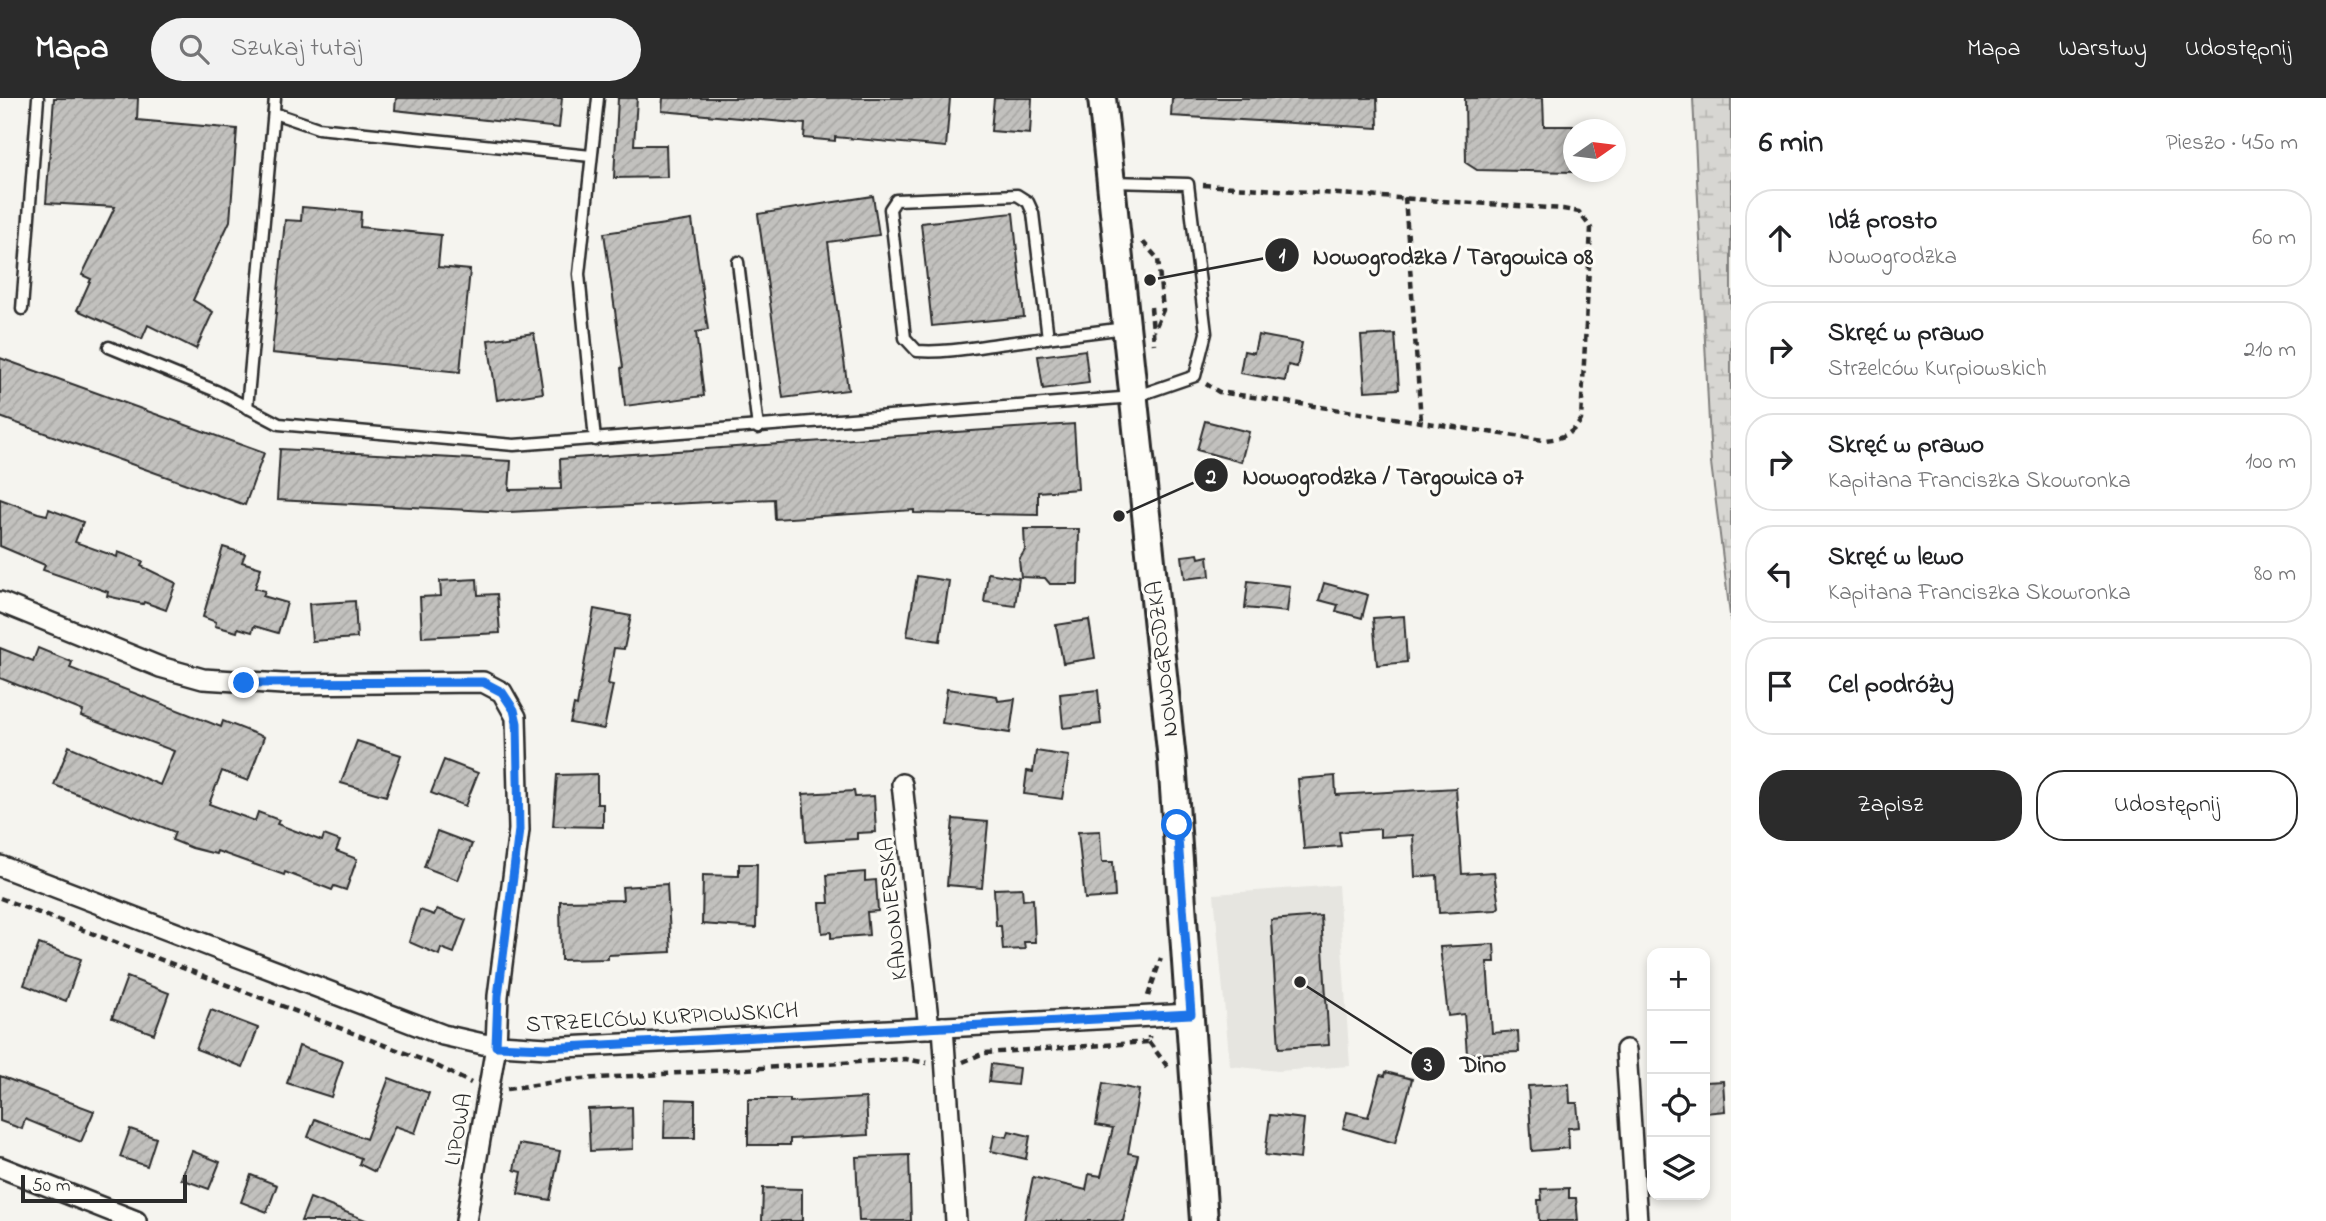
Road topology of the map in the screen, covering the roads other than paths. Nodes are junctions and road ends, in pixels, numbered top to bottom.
1 (38, 98) edge
2 (275, 98) edge
3 (598, 98) edge
4 (1102, 98) edge
5 (274, 113) junction
6 (591, 156) junction
7 (1111, 182) junction
8 (738, 262) dead end
9 (22, 309) dead end
10 (1126, 328) junction
11 (1048, 338) junction
12 (109, 346) dead end
13 (1134, 397) junction
14 (247, 408) junction
15 (758, 428) junction
16 (595, 440) junction
17 (0, 602) edge
18 (902, 784) dead end
19 (0, 866) edge
20 (1191, 1014) junction
21 (936, 1027) junction
22 (496, 1046) junction
23 (1626, 1050) dead end
24 (0, 1167) edge
25 (136, 1221) edge
26 (466, 1221) edge
27 (956, 1221) edge
28 (1203, 1221) edge
29 (1637, 1221) edge

1 - 9 lane
2 - 5 lane
3 - 6 lane
4 - 7 main road, NOWOGRODZKA
5 - 6 lane
5 - 14 lane
6 - 16 lane
7 - 10 main road, NOWOGRODZKA
7 - 13 lane
8 - 15 lane
10 - 11 lane
10 - 13 main road, NOWOGRODZKA
11 - 11 lane
12 - 14 lane
13 - 15 lane
13 - 20 main road, NOWOGRODZKA
14 - 16 lane
15 - 16 lane
17 - 22 street, LIPOWA
18 - 21 street, KANONIERSKA
19 - 22 street, STRZELCÓW KURPIOWSKICH
20 - 21 street, STRZELCÓW KURPIOWSKICH
20 - 28 main road, NOWOGRODZKA
21 - 22 street, STRZELCÓW KURPIOWSKICH
21 - 27 street, KANONIERSKA
22 - 26 street, LIPOWA
23 - 29 street
24 - 25 street

